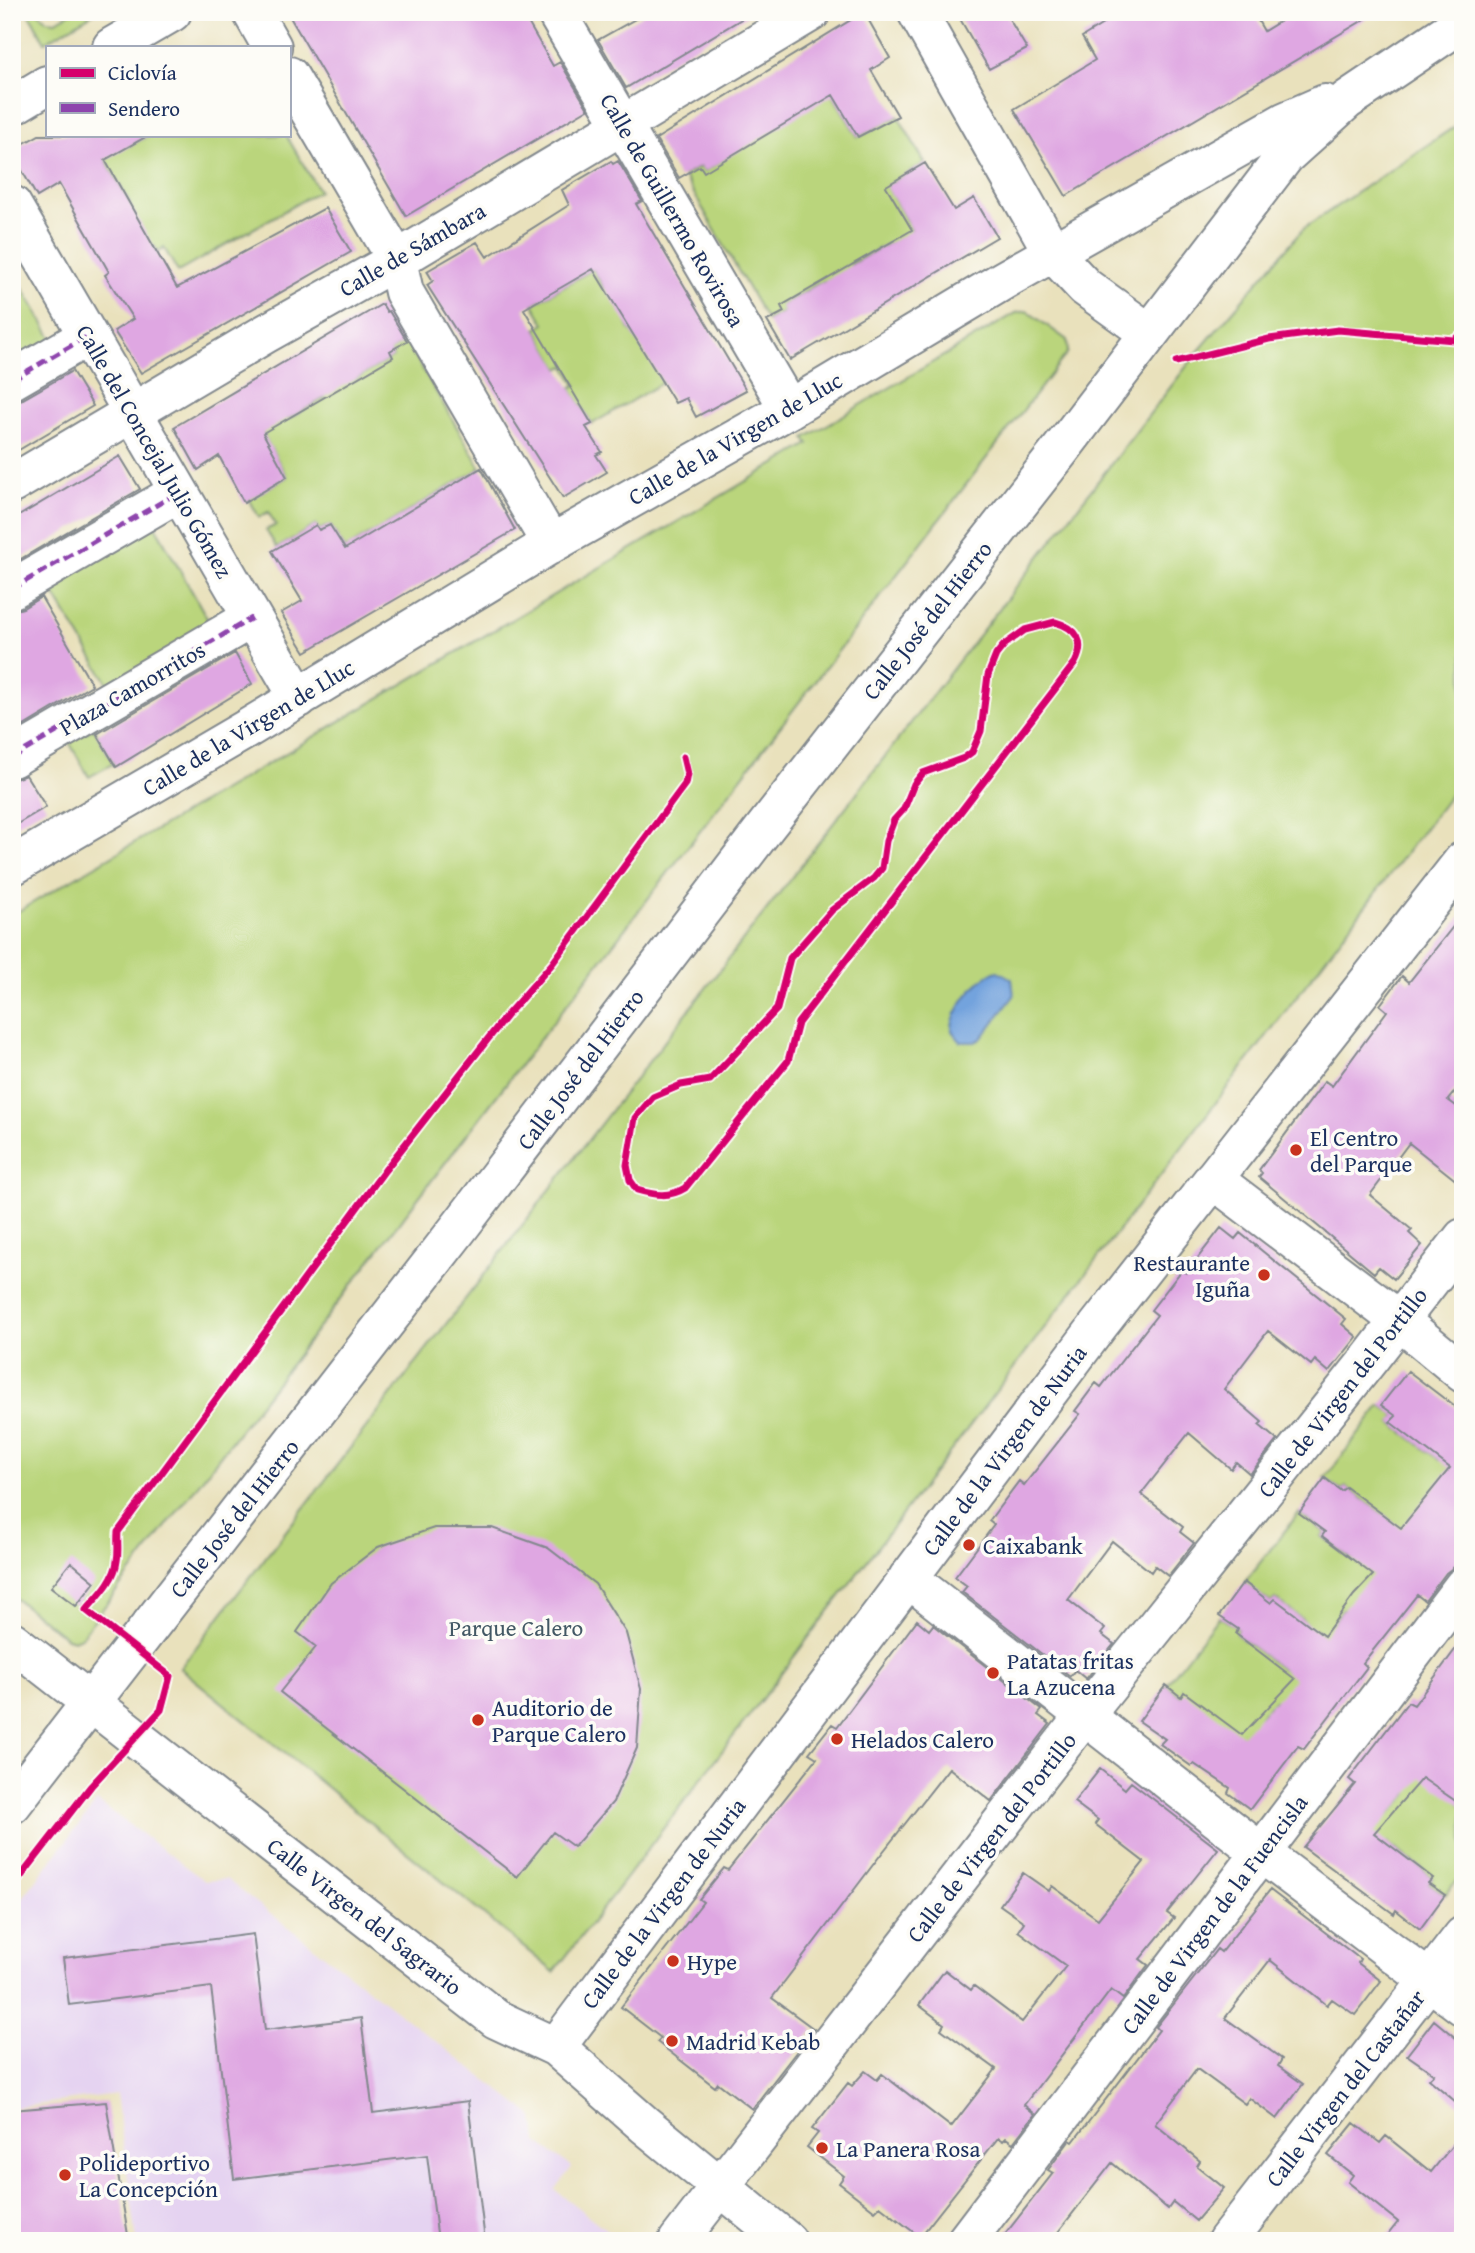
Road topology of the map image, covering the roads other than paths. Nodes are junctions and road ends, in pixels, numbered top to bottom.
1 (172, 12) edge
2 (252, 12) edge
3 (556, 12) edge
4 (811, 12) edge
5 (917, 12) edge
6 (1463, 22) edge
7 (114, 46) edge
8 (271, 46) edge
9 (290, 78) edge
10 (46, 86) edge
11 (1347, 100) junction
12 (12, 106) edge
13 (623, 124) junction
14 (15, 214) edge
15 (1053, 253) junction
16 (397, 260) junction
17 (1149, 333) junction
18 (88, 336) junction
19 (12, 380) edge
20 (789, 408) junction
21 (132, 412) junction
22 (12, 484) edge
23 (179, 492) junction
24 (551, 544) junction
25 (12, 589) edge
26 (252, 618) junction
27 (299, 698) junction
28 (12, 758) edge
29 (1463, 861) edge
30 (12, 866) edge
31 (1213, 1179) junction
32 (1463, 1238) edge
33 (1400, 1321) junction
34 (1463, 1373) edge
35 (908, 1578) junction
36 (1463, 1587) edge
37 (12, 1641) edge
38 (92, 1702) junction
39 (1085, 1715) junction
40 (12, 1804) edge
41 (1260, 1852) junction
42 (1463, 1936) edge
43 (1429, 1980) junction
44 (1463, 2006) edge
45 (556, 2047) junction
46 (719, 2188) junction
47 (678, 2241) edge
48 (787, 2241) edge
49 (965, 2241) edge
50 (1227, 2241) edge

1 - 7 street
2 - 8 street
3 - 13 street, Calle de Guillermo Rovirosa
4 - 13 street, Calle de Sámbara
5 - 15 street
6 - 11 street, Calle de la Virgen de Lluc
9 - 16 street
10 - 12 street
11 - 15 street, Calle de la Virgen de Lluc
11 - 17 street, Calle José del Hierro
13 - 16 street, Calle de Sámbara
13 - 20 street, Calle de Guillermo Rovirosa
14 - 18 street, Calle del Concejal Julio Gómez
15 - 17 street
15 - 20 street, Calle de la Virgen de Lluc
16 - 21 street, Calle de Sámbara
16 - 24 street
17 - 38 street, Calle José del Hierro
18 - 19 street
18 - 21 street, Calle del Concejal Julio Gómez
20 - 24 street, Calle de la Virgen de Lluc
21 - 22 street, Calle de Sámbara
21 - 23 street, Calle del Concejal Julio Gómez
23 - 25 street
23 - 26 street, Calle del Concejal Julio Gómez
24 - 27 street, Calle de la Virgen de Lluc
26 - 27 street, Calle del Concejal Julio Gómez
26 - 28 street, Plaza Camorritos
27 - 30 street, Calle de la Virgen de Lluc
29 - 31 street, Calle de la Virgen de Nuria
31 - 33 street
31 - 35 street, Calle de la Virgen de Nuria
32 - 33 street, Calle de Virgen del Portillo
33 - 34 street
33 - 39 street, Calle de Virgen del Portillo
35 - 39 street
35 - 45 street, Calle de la Virgen de Nuria
36 - 41 street, Calle de Virgen de la Fuencisla
37 - 38 street, Calle Virgen del Sagrario
38 - 40 street, Calle José del Hierro
38 - 45 street, Calle Virgen del Sagrario
39 - 41 street
39 - 46 street, Calle de Virgen del Portillo
41 - 43 street
41 - 49 street, Calle de Virgen de la Fuencisla
42 - 43 street, Calle Virgen del Castañar
43 - 44 street
43 - 50 street, Calle Virgen del Castañar
45 - 46 street, Calle Virgen del Sagrario
46 - 47 street, Calle de Virgen del Portillo
46 - 48 street, Calle Virgen del Sagrario

